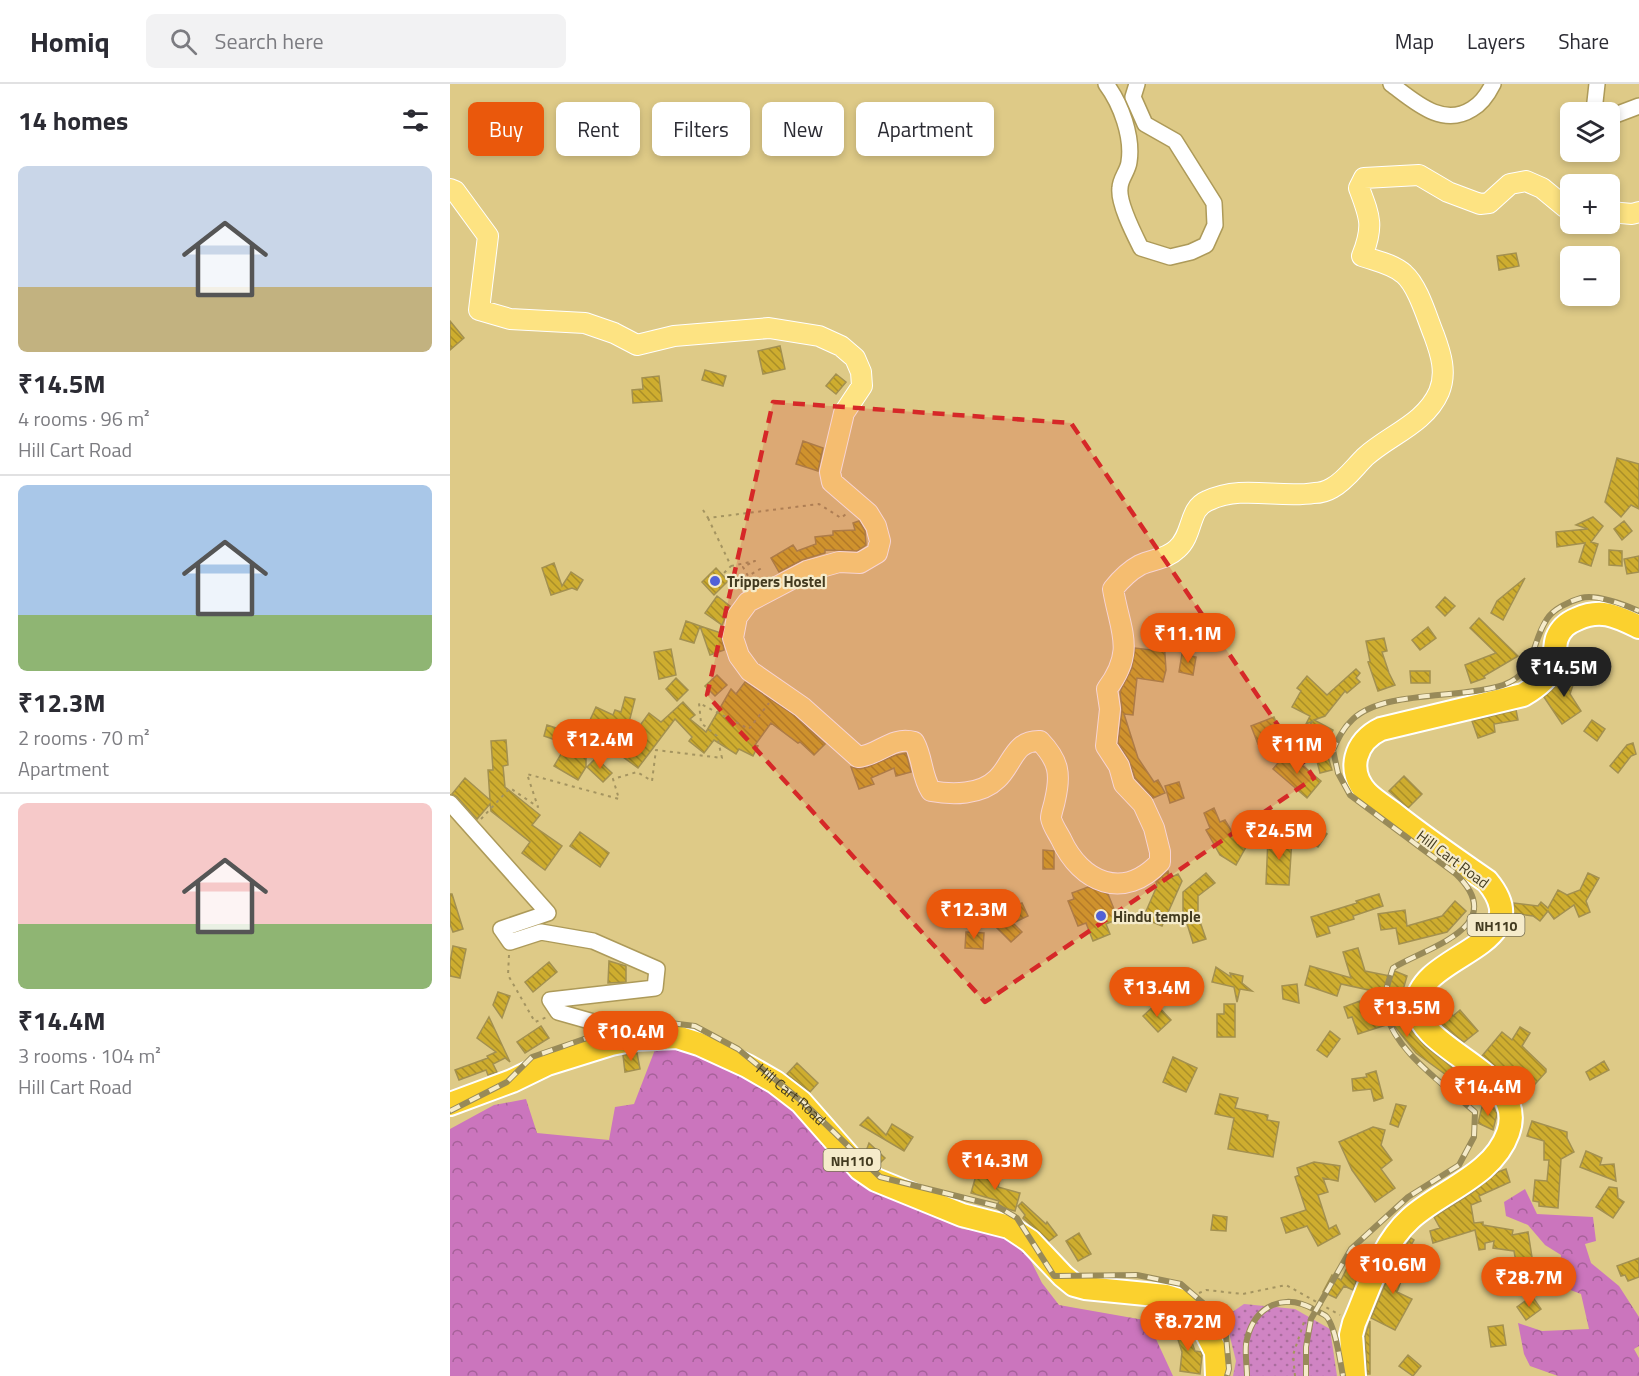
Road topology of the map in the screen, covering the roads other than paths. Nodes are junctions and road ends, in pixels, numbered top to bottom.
1 (1106, 84) edge
2 (1137, 84) edge
3 (1391, 84) edge
4 (1493, 84) edge
5 (1597, 84) edge
6 (1594, 102) edge
7 (1639, 106) edge
8 (1620, 113) edge
9 (450, 189) edge
10 (1560, 203) edge
11 (1639, 212) edge
12 (1620, 213) edge
13 (1639, 627) edge
14 (450, 803) edge
15 (610, 1044) junction
16 (450, 1104) edge
17 (1217, 1376) edge
18 (1354, 1376) edge

1 - 2 street
3 - 4 street
5 - 6 street
7 - 8 street
9 - 10 main road
11 - 12 main road
13 - 18 highway, Hill Cart Road / NH110
14 - 15 street
15 - 16 highway, Hill Cart Road / NH110
15 - 17 highway, Hill Cart Road / NH110

